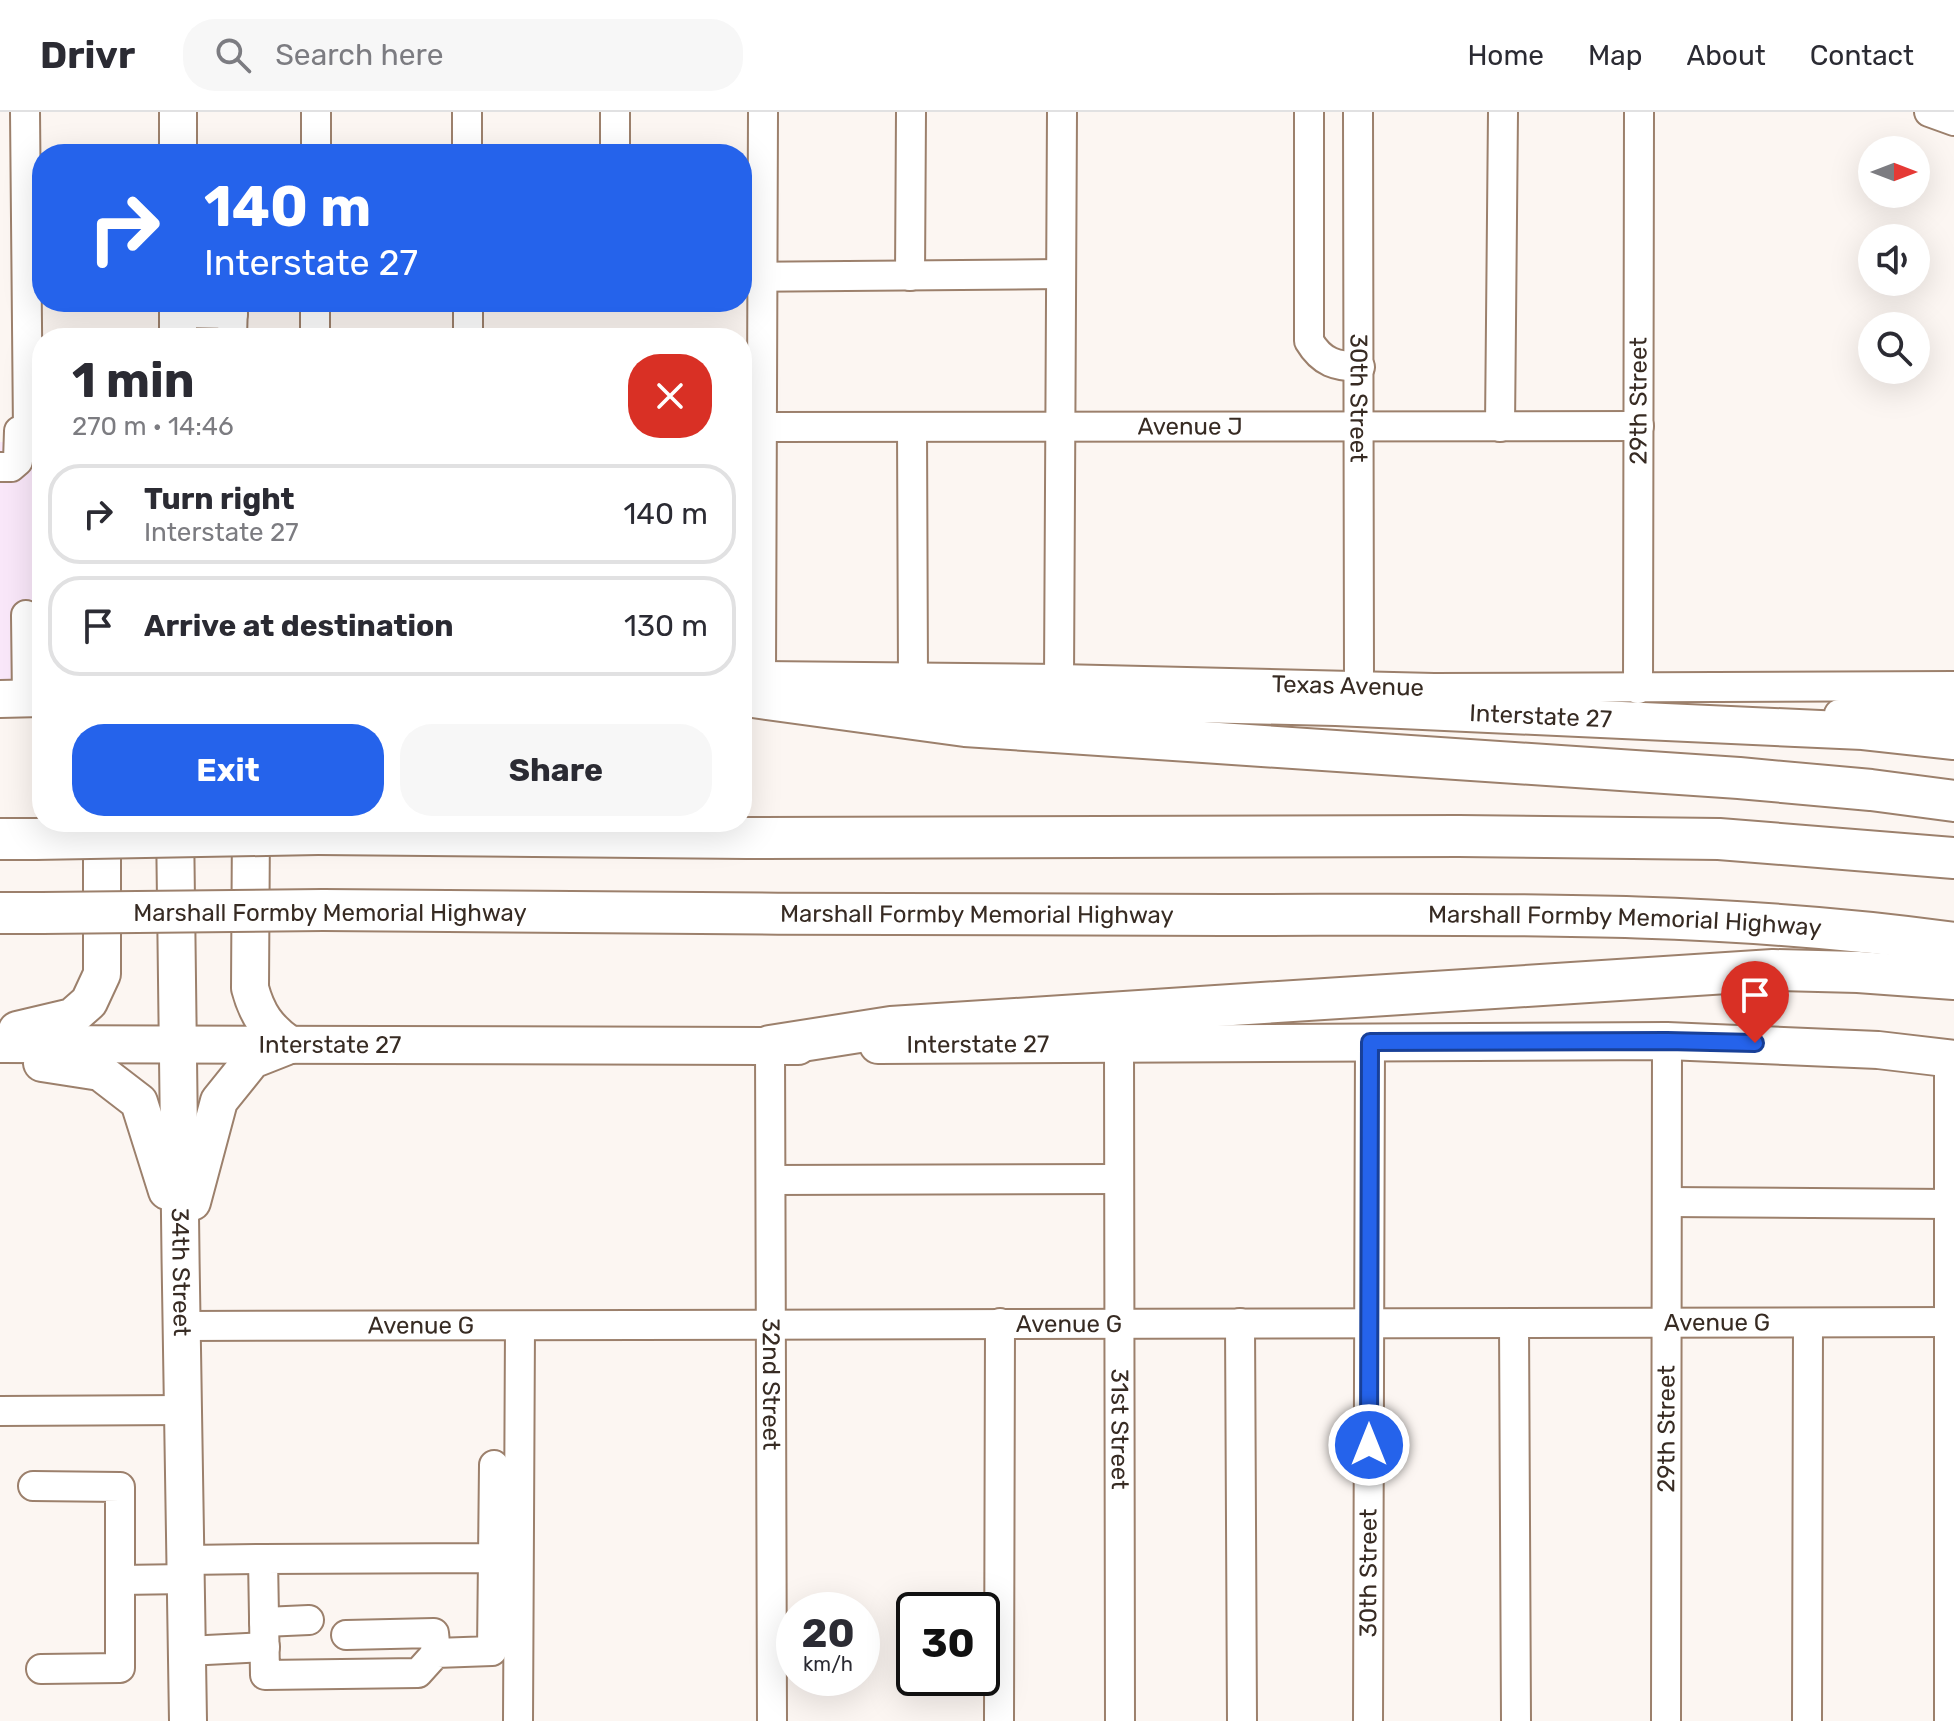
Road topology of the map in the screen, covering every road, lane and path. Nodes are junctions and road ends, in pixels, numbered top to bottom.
1 (25, 112) edge
2 (178, 112) edge
3 (316, 112) edge
4 (467, 112) edge
5 (615, 112) edge
6 (763, 112) edge
7 (911, 112) edge
8 (1062, 112) edge
9 (1309, 112) edge
10 (1358, 112) edge
11 (1503, 112) edge
12 (1639, 112) edge
13 (1929, 112) edge
14 (1954, 121) edge
15 (178, 144) edge
16 (316, 144) edge
17 (467, 144) edge
18 (615, 144) edge
19 (1061, 274) junction
20 (910, 276) junction
21 (752, 278) edge
22 (178, 318) edge
23 (233, 318) edge
24 (1360, 367) junction
25 (1639, 426) junction
26 (752, 427) edge
27 (912, 427) junction
28 (1060, 427) junction
29 (1360, 427) junction
30 (1500, 427) junction
31 (22, 431) edge
32 (0, 467) edge
33 (23, 615) edge
34 (14, 651) edge
35 (913, 677) junction
36 (1059, 679) junction
37 (752, 686) edge
38 (752, 686) edge
39 (1954, 686) edge
40 (752, 687) edge
41 (1638, 689) junction
42 (1353, 697) junction
43 (32, 699) edge
44 (1954, 714) edge
45 (1954, 741) edge
46 (1954, 801) edge
47 (102, 832) edge
48 (175, 832) edge
49 (251, 832) edge
50 (17, 839) edge
51 (1954, 858) edge
52 (0, 913) edge
53 (1954, 943) edge
54 (1954, 979) edge
55 (0, 1034) edge
56 (1667, 1041) junction
57 (1370, 1042) junction
58 (1119, 1043) junction
59 (0, 1044) edge
60 (176, 1045) junction
61 (290, 1045) junction
62 (770, 1046) junction
63 (0, 1054) edge
64 (1952, 1058) edge
65 (1952, 1170) edge
66 (1119, 1179) junction
67 (771, 1180) junction
68 (1667, 1202) junction
69 (1949, 1204) junction
70 (181, 1242) junction
71 (1369, 1322) junction
72 (1667, 1322) junction
73 (1952, 1322) edge
74 (1000, 1323) junction
75 (1119, 1323) junction
76 (1240, 1323) junction
77 (1514, 1323) junction
78 (1808, 1323) junction
79 (771, 1325) junction
80 (183, 1326) junction
81 (520, 1326) junction
82 (184, 1410) junction
83 (0, 1411) edge
84 (494, 1465) dead end
85 (33, 1486) dead end
86 (494, 1558) junction
87 (263, 1559) junction
88 (186, 1569) junction
89 (120, 1580) junction
90 (309, 1620) dead end
91 (264, 1634) junction
92 (346, 1635) dead end
93 (187, 1651) junction
94 (436, 1653) junction
95 (41, 1669) dead end
96 (188, 1721) edge
97 (518, 1721) edge
98 (772, 1721) edge
99 (999, 1721) edge
100 (1120, 1721) edge
101 (1242, 1721) edge
102 (1368, 1721) edge
103 (1516, 1721) edge
104 (1666, 1721) edge
105 (1807, 1721) edge
106 (1949, 1721) edge

1 - 31 street
2 - 15 main road
3 - 16 street
4 - 17 street
5 - 18 street
6 - 21 street
7 - 20 street
8 - 19 street
9 - 24 street
10 - 24 street, 30th Street
11 - 30 street
12 - 25 street, 29th Street
13 - 14 street
19 - 20 street
19 - 28 street
20 - 21 street
21 - 26 street
22 - 23 street
24 - 29 street, 30th Street
25 - 30 street, Avenue J
25 - 41 street, 29th Street
26 - 27 street, Avenue J
27 - 28 street, Avenue J
27 - 35 street
28 - 29 street, Avenue J
28 - 36 street
29 - 30 street, Avenue J
29 - 42 street, 30th Street
31 - 32 street
33 - 34 street
34 - 43 street
35 - 36 street, Texas Avenue
35 - 37 street, Texas Avenue
36 - 42 street, Texas Avenue
38 - 42 main road, Interstate 27
39 - 41 street, Texas Avenue
40 - 46 highway
41 - 42 street, Texas Avenue
42 - 44 street
42 - 45 main road, Interstate 27
47 - 55 main road
48 - 60 main road, 34th Street
49 - 61 main road
50 - 51 highway, bridge
52 - 53 highway, Marshall Formby Memorial Highway, bridge
54 - 62 highway
56 - 57 main road, Interstate 27
56 - 64 main road, Interstate 27
56 - 68 street, 29th Street
57 - 58 main road, Interstate 27
57 - 71 street, 30th Street
58 - 62 main road, Interstate 27
58 - 66 street, 31st Street
59 - 60 main road, Interstate 27
60 - 61 main road, Interstate 27
60 - 70 main road, 34th Street
61 - 62 main road, Interstate 27
61 - 70 main road
62 - 67 street, 32nd Street
63 - 70 main road
64 - 65 street
65 - 69 street
66 - 67 street
66 - 75 street, 31st Street
67 - 79 street, 32nd Street
68 - 69 street
68 - 72 street, 29th Street
69 - 73 street
70 - 80 main road, 34th Street
71 - 76 street, Avenue G
71 - 77 street, Avenue G
71 - 102 street, 30th Street
72 - 77 street, Avenue G
72 - 78 street, Avenue G
72 - 104 street, 29th Street
73 - 78 street, Avenue G
73 - 106 street
74 - 75 street, Avenue G
74 - 79 street, Avenue G
74 - 99 street
75 - 76 street, Avenue G
75 - 100 street, 31st Street
76 - 101 street
77 - 103 street
78 - 105 street
79 - 81 street, Avenue G
79 - 98 street, 32nd Street
80 - 81 street, Avenue G
80 - 82 main road, 34th Street
81 - 97 street
82 - 83 street
82 - 88 main road, 34th Street
84 - 86 street
85 - 89 street
86 - 87 street
86 - 94 street
87 - 88 street
87 - 91 street
88 - 89 street
88 - 93 main road, 34th Street
89 - 95 street
90 - 91 street
91 - 93 street
91 - 94 street
92 - 94 street
93 - 96 main road, 34th Street

